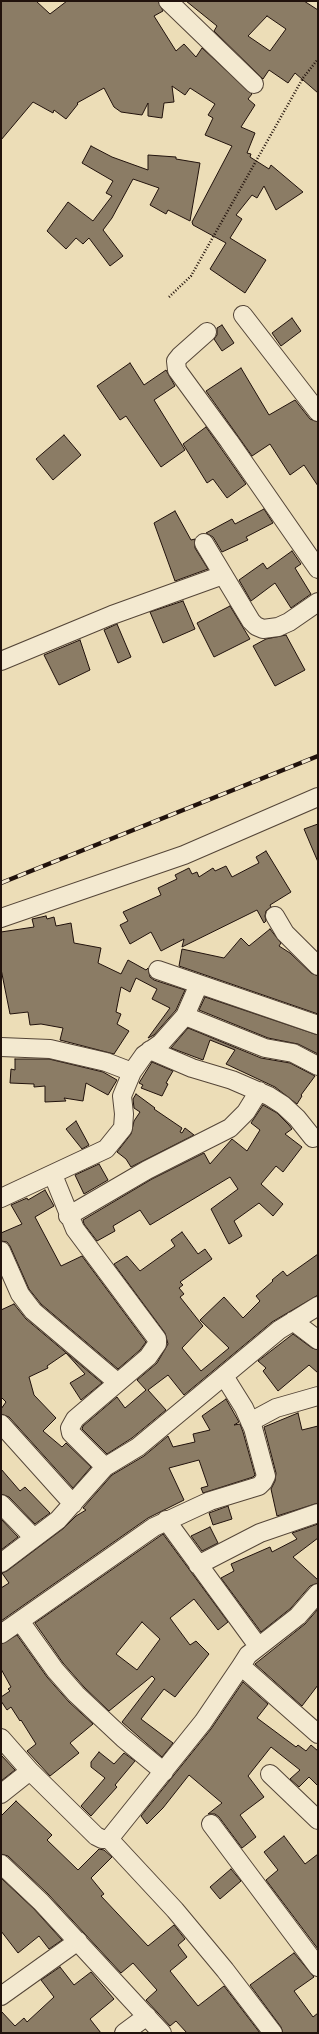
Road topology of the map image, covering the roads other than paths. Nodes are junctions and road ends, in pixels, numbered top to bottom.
1 (168, 1) edge
2 (254, 84) dead end
3 (243, 315) dead end
4 (208, 332) dead end
5 (318, 412) edge
6 (204, 543) dead end
7 (318, 569) edge
8 (223, 575) junction
9 (318, 602) edge
10 (1, 661) edge
11 (318, 798) edge
12 (275, 916) dead end
13 (1, 918) edge
14 (318, 966) edge
15 (158, 970) dead end
16 (199, 984) junction
17 (185, 1016) junction
18 (318, 1025) edge
19 (1, 1047) edge
20 (150, 1050) junction
21 (318, 1066) edge
22 (132, 1072) junction
23 (259, 1091) junction
24 (313, 1138) dead end
25 (53, 1174) junction
26 (1, 1198) edge
27 (68, 1216) junction
28 (1, 1251) edge
29 (318, 1306) edge
30 (293, 1321) junction
31 (318, 1340) edge
32 (224, 1376) junction
33 (117, 1382) junction
34 (318, 1396) edge
35 (250, 1422) junction
36 (1, 1424) edge
37 (105, 1467) junction
38 (1, 1504) edge
39 (73, 1504) junction
40 (318, 1513) edge
41 (166, 1520) junction
42 (34, 1538) junction
43 (1, 1564) edge
44 (198, 1565) junction
45 (318, 1593) edge
46 (20, 1621) junction
47 (1, 1634) edge
48 (258, 1646) junction
49 (241, 1666) junction
50 (318, 1734) edge
51 (1, 1738) edge
52 (30, 1771) junction
53 (164, 1772) junction
54 (270, 1774) dead end
55 (1, 1794) edge
56 (318, 1820) edge
57 (211, 1824) dead end
58 (110, 1839) junction
59 (1, 1864) edge
60 (78, 1941) junction
61 (318, 1967) edge
62 (1, 1996) edge
63 (146, 2016) junction
64 (124, 2033) edge
65 (162, 2033) edge
66 (273, 2033) edge

1 - 2 street
3 - 5 street
4 - 7 street
6 - 8 street
8 - 9 street
8 - 10 street
11 - 13 street
12 - 14 street
15 - 16 street
16 - 17 street
16 - 18 street
17 - 20 street
17 - 21 street
19 - 22 street
20 - 22 street
20 - 23 street
22 - 25 street
23 - 24 street
23 - 27 street
25 - 26 street
25 - 27 street
27 - 33 street
28 - 33 street
29 - 30 street
30 - 31 street
30 - 32 street
32 - 35 street
32 - 37 street
33 - 37 street
34 - 35 street
35 - 41 street
36 - 39 street
37 - 39 street
38 - 42 street
39 - 42 street
40 - 44 street
41 - 44 street
41 - 46 street
42 - 43 street
44 - 48 street
45 - 48 street
46 - 47 street
46 - 53 street
48 - 49 street
49 - 50 street
49 - 53 street
51 - 52 street
52 - 55 street
52 - 58 street
53 - 58 street
54 - 56 street
57 - 61 street
58 - 66 street
59 - 60 street
60 - 62 street
60 - 63 street
63 - 64 street
63 - 65 street

